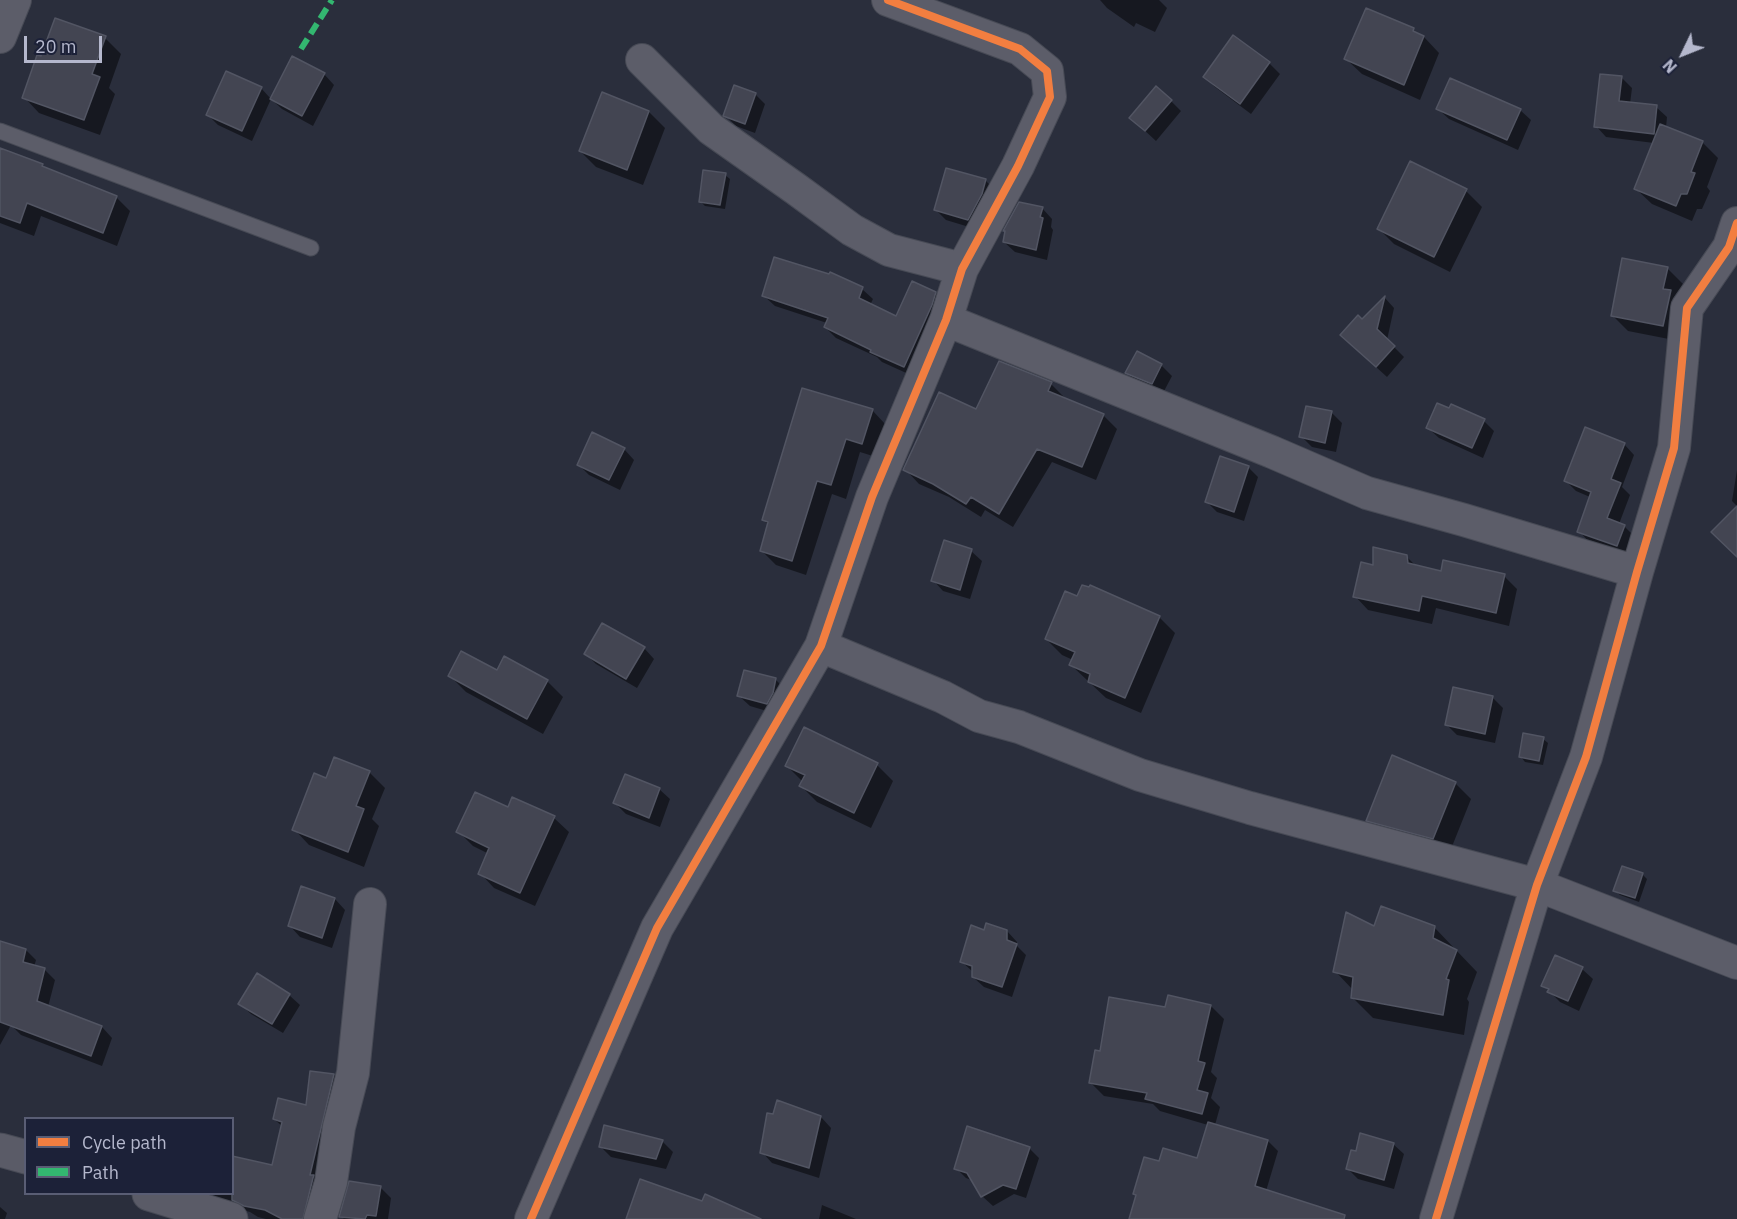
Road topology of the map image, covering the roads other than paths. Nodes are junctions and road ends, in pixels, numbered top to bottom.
1 (15, 0) edge
2 (888, 0) edge
3 (1, 31) edge
4 (642, 60) dead end
5 (0, 131) edge
6 (1734, 240) edge
7 (311, 248) dead end
8 (962, 269) junction
9 (945, 320) junction
10 (1637, 572) junction
11 (821, 646) junction
12 (1537, 885) junction
13 (370, 904) dead end
14 (1737, 963) edge
15 (0, 1150) edge
16 (24, 1156) edge
17 (152, 1195) edge
18 (231, 1219) edge
19 (320, 1219) edge
20 (531, 1219) edge
21 (1436, 1219) edge

1 - 3 street
2 - 8 street
4 - 8 street
5 - 7 lane
6 - 10 street
8 - 9 street
9 - 10 street
9 - 11 street
10 - 12 street
11 - 12 street
11 - 20 street
12 - 14 street
12 - 21 street
13 - 19 street
15 - 16 main road
17 - 18 main road

